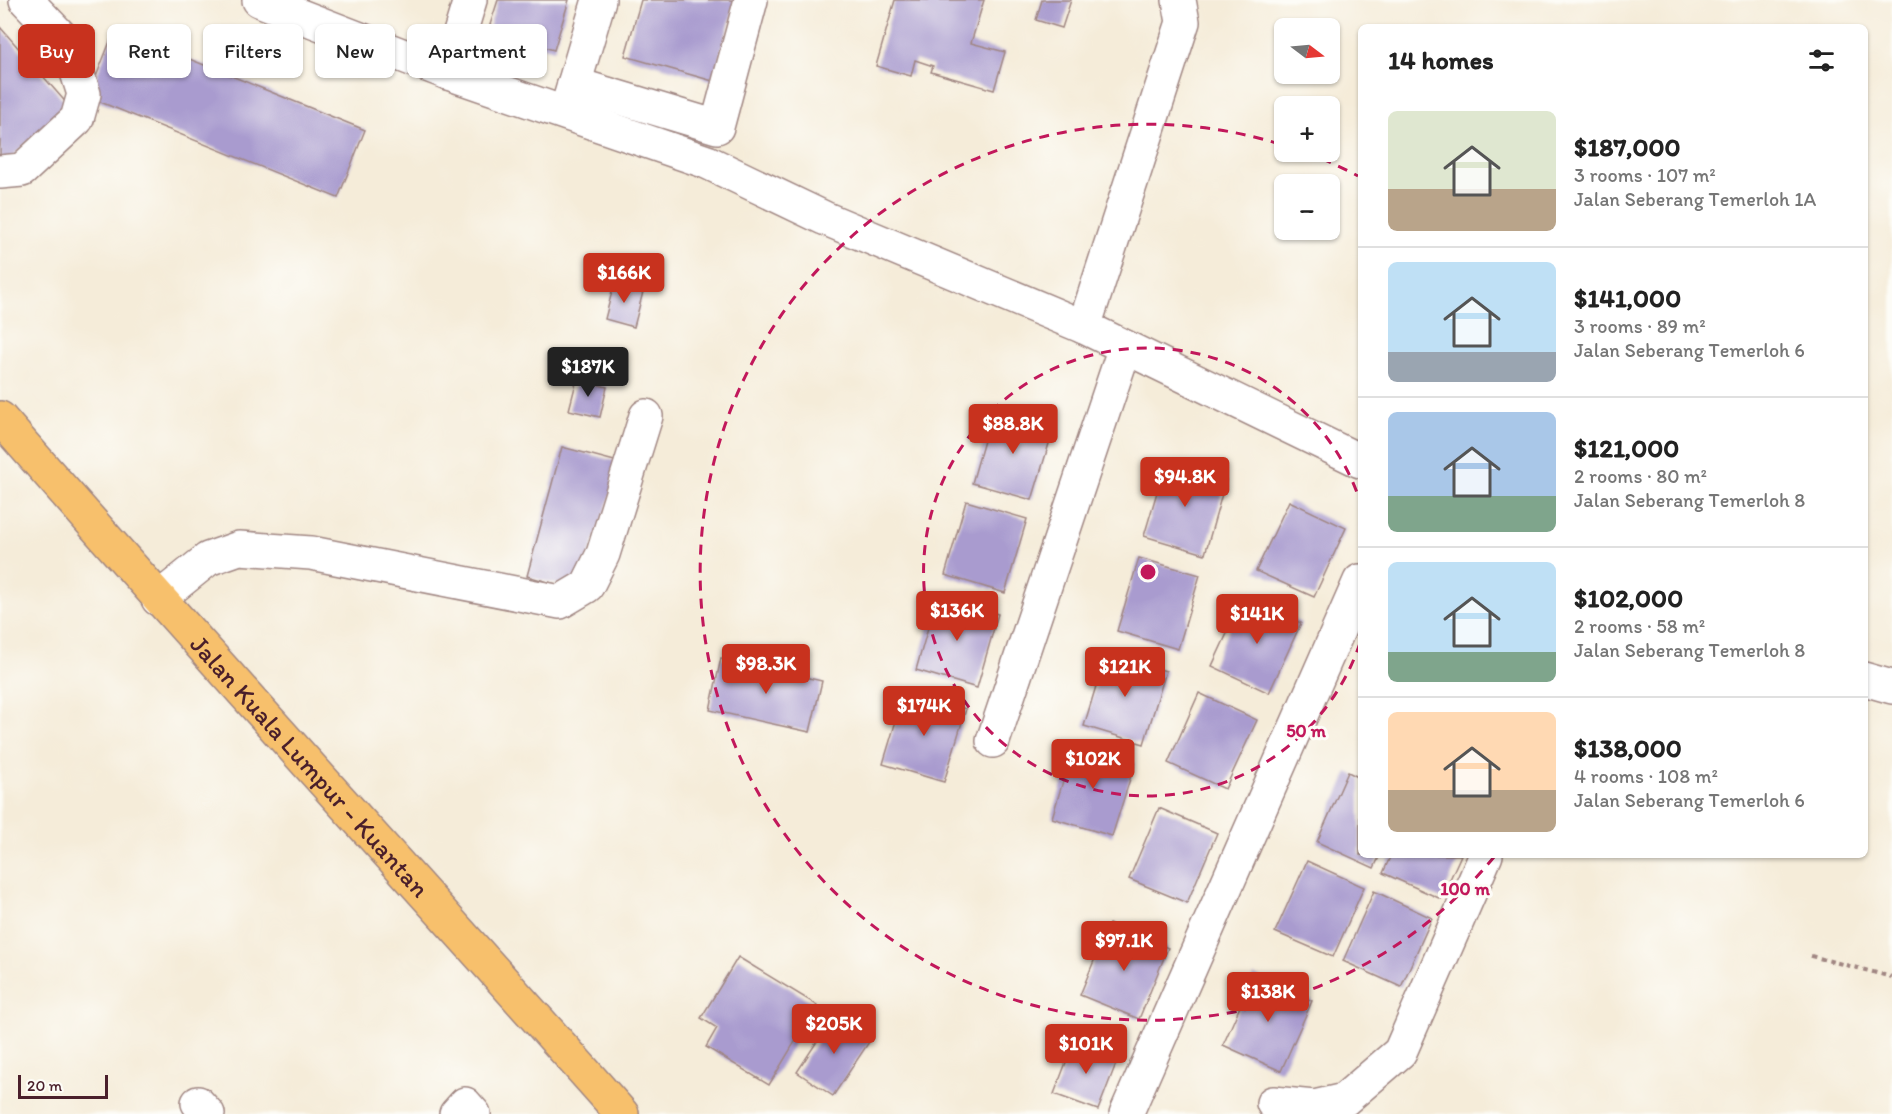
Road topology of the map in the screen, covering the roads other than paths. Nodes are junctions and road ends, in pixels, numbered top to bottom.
1 (26, 0) edge
2 (259, 0) edge
3 (470, 0) edge
4 (599, 0) edge
5 (751, 0) edge
6 (1179, 0) edge
7 (323, 11) edge
8 (463, 24) edge
9 (407, 53) edge
10 (471, 78) edge
11 (570, 99) junction
12 (0, 172) edge
13 (1084, 327) junction
14 (1125, 347) junction
15 (646, 416) dead end
16 (0, 418) edge
17 (1358, 460) edge
18 (1358, 586) edge
19 (158, 599) junction
20 (1868, 680) edge
21 (1892, 687) edge
22 (993, 741) dead end
23 (1485, 858) edge
24 (1273, 1102) dead end
25 (622, 1114) edge
26 (1126, 1114) edge

1 - 12 street
2 - 7 street
3 - 8 street
4 - 11 street
5 - 11 street
6 - 13 street
7 - 9 street
10 - 11 street
11 - 13 street
13 - 14 street
14 - 17 street
14 - 22 street
15 - 19 street
16 - 19 highway, Jalan Kuala Lumpur - Kuantan
18 - 26 street
19 - 25 highway, Jalan Kuala Lumpur - Kuantan
20 - 21 street
23 - 24 street

